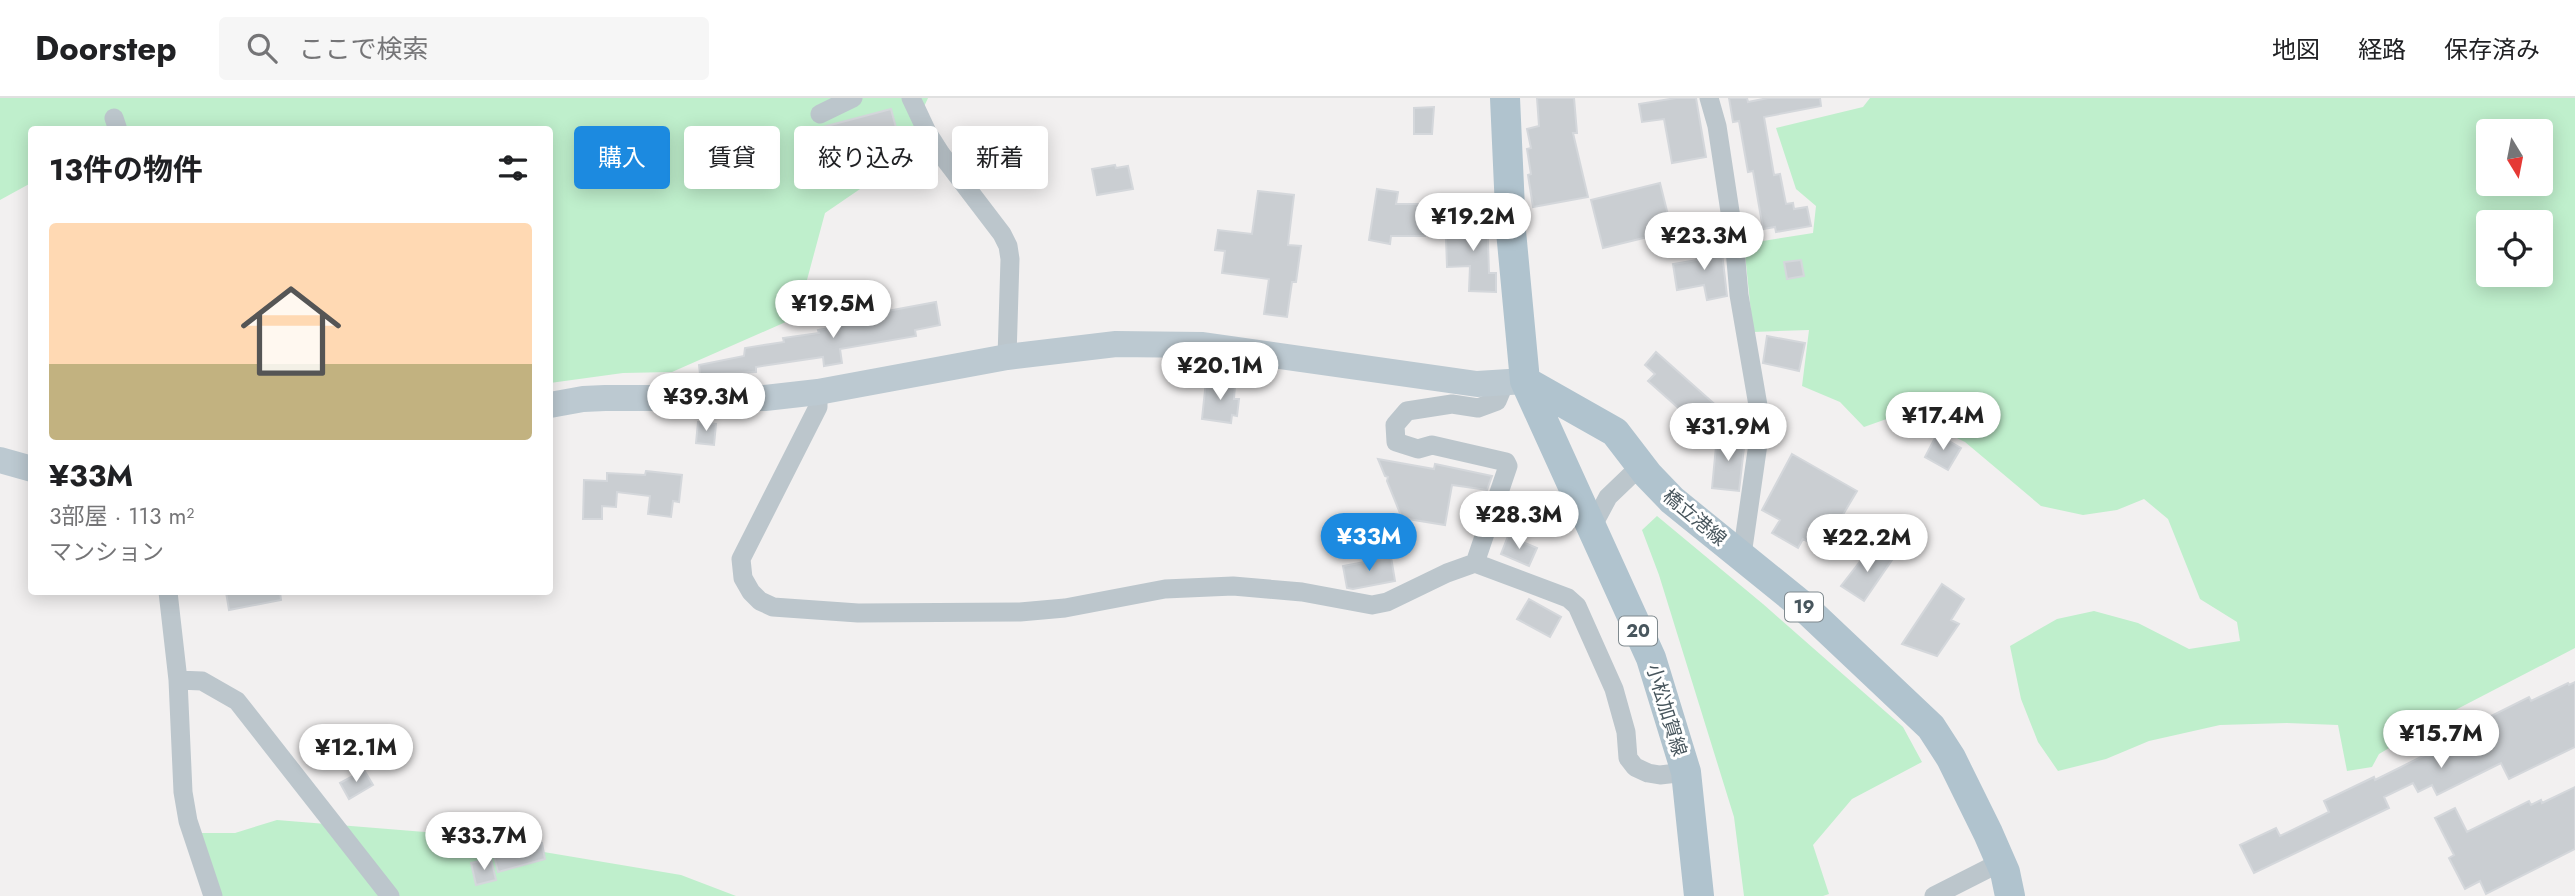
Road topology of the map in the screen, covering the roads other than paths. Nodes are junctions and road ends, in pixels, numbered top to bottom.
1 (853, 98) edge
2 (911, 98) edge
3 (1506, 98) edge
4 (1709, 98) edge
5 (820, 114) dead end
6 (1007, 357) junction
7 (1515, 382) junction
8 (818, 393) junction
9 (553, 404) edge
10 (0, 460) edge
11 (28, 468) edge
12 (1648, 475) junction
13 (1592, 527) junction
14 (1742, 555) junction
15 (1475, 563) junction
16 (168, 595) edge
17 (178, 680) junction
18 (1686, 772) junction
19 (2001, 862) junction
20 (213, 896) edge
21 (390, 896) edge
22 (1699, 896) edge
23 (1934, 896) edge
24 (2010, 896) edge

1 - 5 street
2 - 6 street
3 - 7 main road
4 - 14 street
6 - 7 street
6 - 8 street
7 - 12 main road, 橋立港線 / 19
7 - 13 main road, 小松加賀線 / 20
7 - 15 street
8 - 9 street
8 - 15 street
10 - 11 street
12 - 13 street
12 - 14 main road, 橋立港線 / 19
13 - 18 main road, 小松加賀線 / 20
14 - 19 main road, 橋立港線 / 19
15 - 18 street
16 - 17 street
17 - 20 street
17 - 21 street
18 - 22 main road, 小松加賀線 / 20
19 - 23 street
19 - 24 main road, 橋立港線 / 19

